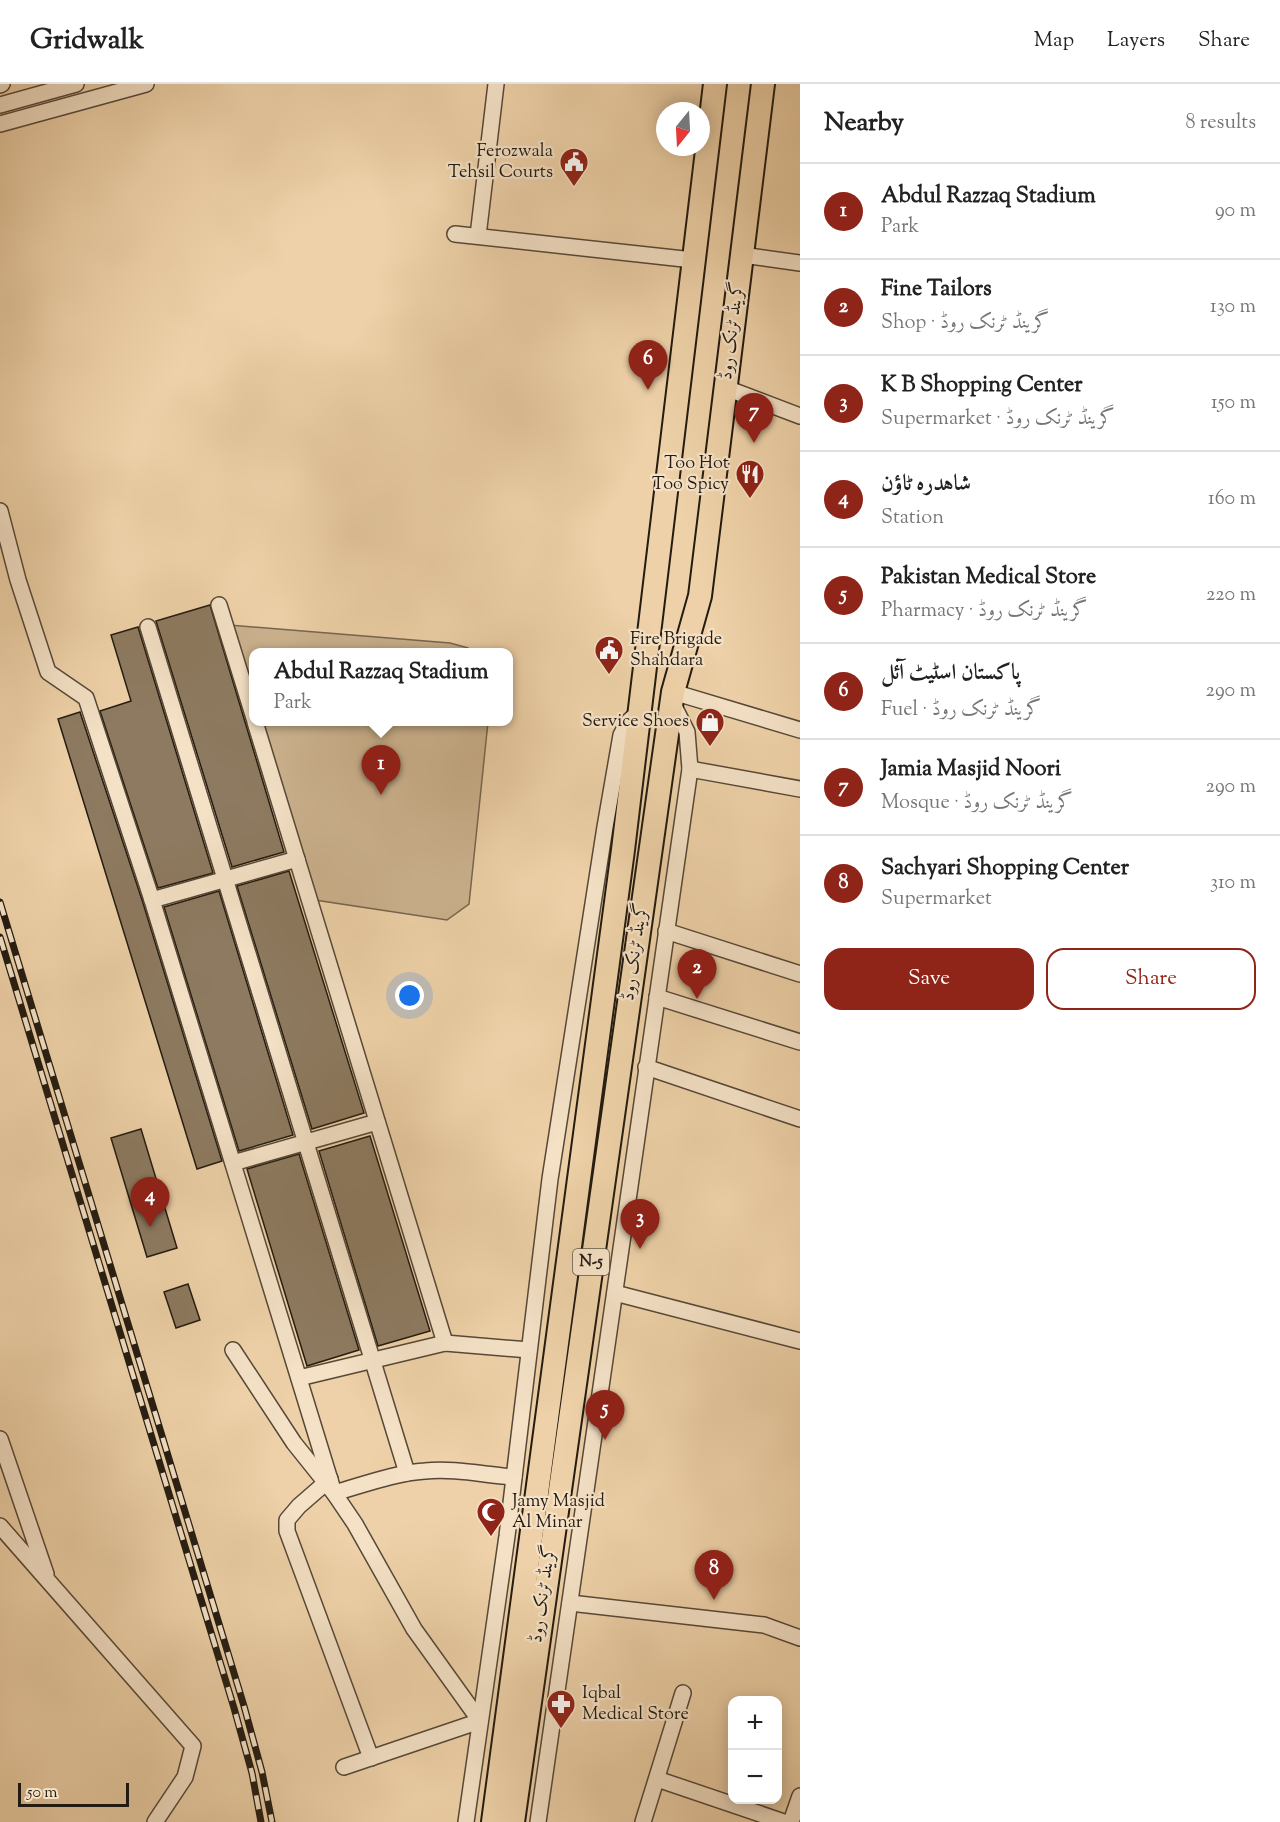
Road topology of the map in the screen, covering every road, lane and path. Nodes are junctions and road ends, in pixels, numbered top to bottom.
1 (76, 84) edge
2 (146, 84) edge
3 (496, 84) edge
4 (715, 84) edge
5 (763, 84) edge
6 (0, 105) edge
7 (0, 124) edge
8 (455, 234) dead end
9 (478, 236) junction
10 (742, 255) junction
11 (693, 260) junction
12 (800, 263) edge
13 (726, 388) junction
14 (800, 416) edge
15 (0, 510) edge
16 (219, 605) dead end
17 (148, 627) dead end
18 (672, 697) junction
19 (249, 704) edge
20 (640, 711) junction
21 (256, 726) edge
22 (800, 730) edge
23 (690, 769) junction
24 (800, 789) edge
25 (297, 859) junction
26 (225, 879) junction
27 (152, 900) junction
28 (666, 931) junction
29 (800, 974) edge
30 (657, 996) junction
31 (800, 1042) edge
32 (646, 1067) junction
33 (800, 1119) edge
34 (377, 1122) junction
35 (306, 1142) junction
36 (233, 1163) junction
37 (615, 1293) junction
38 (800, 1341) edge
39 (445, 1343) junction
40 (233, 1350) dead end
41 (529, 1350) junction
42 (372, 1360) junction
43 (299, 1378) junction
44 (0, 1439) edge
45 (407, 1473) junction
46 (514, 1477) junction
47 (329, 1485) junction
48 (0, 1526) edge
49 (49, 1583) junction
50 (570, 1603) junction
51 (800, 1638) edge
52 (683, 1693) dead end
53 (480, 1721) junction
54 (371, 1758) junction
55 (344, 1767) dead end
56 (657, 1779) junction
57 (800, 1796) edge
58 (155, 1822) edge
59 (466, 1822) edge
60 (493, 1822) edge
61 (513, 1822) edge
62 (538, 1822) edge
63 (643, 1822) edge
64 (783, 1822) edge
65 (791, 1822) edge

1 - 6 street
2 - 7 street
3 - 9 street
4 - 11 highway, گرینڈ ٹرنک روڈ / N-5
5 - 10 highway, گرینڈ ٹرنک روڈ / N-5
8 - 9 street
9 - 11 street
10 - 12 street
10 - 13 highway, گرینڈ ٹرنک روڈ / N-5
11 - 20 highway, گرینڈ ٹرنک روڈ / N-5
13 - 14 street
13 - 18 highway, گرینڈ ٹرنک روڈ / N-5
15 - 27 street
16 - 19 street
17 - 26 street
18 - 22 street
18 - 23 street
18 - 61 highway, گرینڈ ٹرنک روڈ / N-5
20 - 41 street
20 - 60 highway, گرینڈ ٹرنک روڈ / N-5
21 - 25 street
23 - 24 street
23 - 28 street
25 - 26 street
25 - 34 street
26 - 27 street
26 - 35 street
27 - 36 street
28 - 29 street
28 - 30 street
30 - 31 street
30 - 32 street
32 - 33 street
32 - 37 street
34 - 35 street
34 - 39 street
35 - 36 street
35 - 42 street
36 - 43 street
37 - 38 street
37 - 50 street
39 - 41 street
39 - 42 street
40 - 47 street
41 - 46 street
42 - 43 street
42 - 45 street
43 - 47 street
44 - 49 street
45 - 46 street
45 - 47 street
46 - 53 street
47 - 53 street
47 - 54 street
48 - 49 street
49 - 58 street
50 - 51 street
50 - 62 street
52 - 56 street
53 - 54 street
53 - 59 street
54 - 55 street
56 - 63 street
56 - 64 street
57 - 65 street

